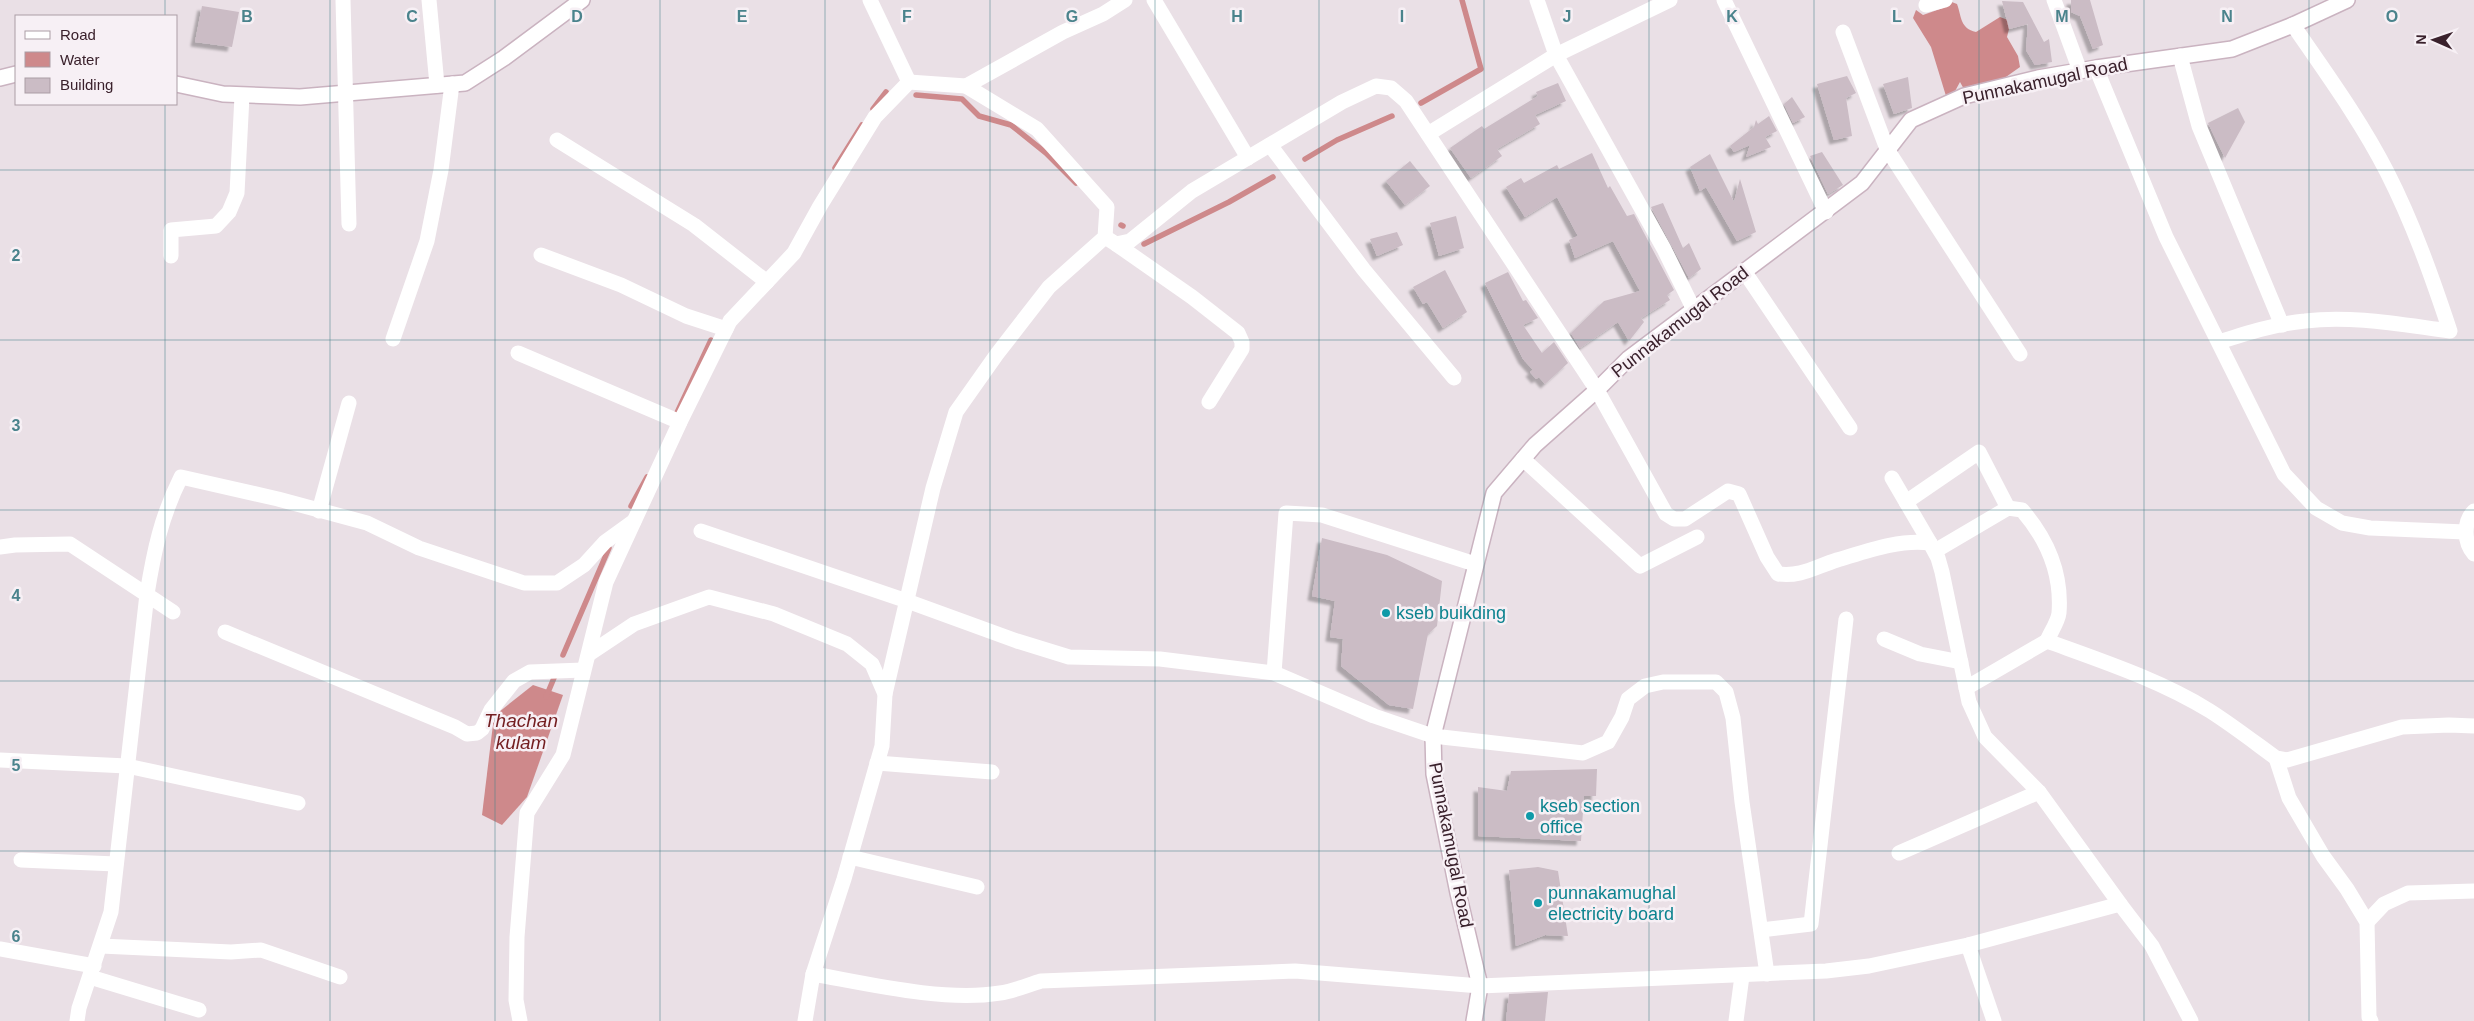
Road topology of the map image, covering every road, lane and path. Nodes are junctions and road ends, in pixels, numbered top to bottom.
1 (343, 0) edge
2 (429, 0) edge
3 (582, 0) edge
4 (870, 0) edge
5 (1125, 0) edge
6 (1154, 0) edge
7 (1537, 0) edge
8 (1670, 0) edge
9 (1724, 0) edge
10 (1945, 0) edge
11 (2054, 0) edge
12 (2347, 0) edge
13 (1926, 4) dead end
14 (2293, 25) junction
15 (1843, 32) dead end
16 (1556, 54) junction
17 (2180, 56) junction
18 (2096, 68) junction
19 (2080, 71) junction
20 (15, 74) edge
21 (0, 78) edge
22 (909, 82) junction
23 (178, 84) edge
24 (445, 85) junction
25 (966, 86) junction
26 (346, 94) junction
27 (242, 96) junction
28 (1428, 134) junction
29 (557, 140) dead end
30 (1270, 144) junction
31 (1887, 149) junction
32 (1248, 158) junction
33 (1826, 212) junction
34 (349, 224) dead end
35 (1111, 241) junction
36 (541, 254) dead end
37 (171, 256) dead end
38 (1744, 271) junction
39 (767, 282) junction
40 (1693, 308) junction
41 (2282, 325) junction
42 (726, 329) junction
43 (393, 339) dead end
44 (2219, 342) junction
45 (518, 353) dead end
46 (2020, 354) dead end
47 (1454, 378) dead end
48 (1597, 390) junction
49 (1210, 402) dead end
50 (349, 403) dead end
51 (680, 422) junction
52 (1850, 428) dead end
53 (1523, 459) junction
54 (1892, 478) dead end
55 (1906, 502) junction
56 (2008, 508) junction
57 (319, 511) junction
58 (2474, 511) edge
59 (636, 519) junction
60 (702, 531) dead end
61 (2466, 532) junction
62 (1697, 537) dead end
63 (0, 547) edge
64 (1933, 547) junction
65 (2474, 554) edge
66 (1475, 564) junction
67 (147, 594) junction
68 (907, 600) junction
69 (173, 612) dead end
70 (1846, 619) dead end
71 (225, 632) dead end
72 (1884, 640) dead end
73 (2047, 641) junction
74 (589, 654) junction
75 (1961, 662) junction
76 (583, 670) junction
77 (1274, 673) junction
78 (1966, 688) junction
79 (885, 694) junction
80 (2474, 726) edge
81 (1433, 736) junction
82 (2276, 758) junction
83 (0, 760) edge
84 (877, 763) junction
85 (128, 766) junction
86 (992, 772) dead end
87 (2038, 792) junction
88 (298, 803) dead end
89 (1899, 853) dead end
90 (850, 857) junction
91 (20, 860) dead end
92 (116, 864) junction
93 (977, 887) dead end
94 (2474, 891) edge
95 (2120, 904) junction
96 (2367, 922) junction
97 (1761, 930) junction
98 (1968, 945) junction
99 (101, 946) junction
100 (0, 949) edge
101 (92, 972) junction
102 (813, 974) junction
103 (1767, 974) junction
104 (1742, 976) junction
105 (340, 977) dead end
106 (1480, 986) junction
107 (198, 1010) dead end
108 (77, 1021) edge
109 (520, 1021) edge
110 (805, 1021) edge
111 (1474, 1021) edge
112 (1736, 1021) edge
113 (1994, 1021) edge
114 (2191, 1021) edge
115 (2371, 1021) edge

1 - 26 street
2 - 24 street
3 - 24 street
4 - 22 street
5 - 25 street
6 - 32 street
7 - 16 street
8 - 16 street
9 - 33 street
10 - 13 street
11 - 19 street
12 - 14 street, Punnakamugal Road
14 - 17 street, Punnakamugal Road
14 - 41 street
15 - 31 street
16 - 28 street
16 - 40 street
17 - 18 street, Punnakamugal Road
17 - 41 street
18 - 19 street, Punnakamugal Road
18 - 44 street
19 - 31 street, Punnakamugal Road
20 - 21 street
22 - 25 street
22 - 39 street
23 - 27 street
24 - 26 street
24 - 43 street
25 - 35 street
26 - 27 street
26 - 34 street
27 - 37 street
28 - 30 street
28 - 48 street
29 - 39 street
30 - 32 street
30 - 47 street
31 - 33 street, Punnakamugal Road
31 - 46 street
32 - 35 street
33 - 38 street, Punnakamugal Road
35 - 49 street
35 - 68 street
36 - 42 street
38 - 40 street, Punnakamugal Road
38 - 52 street
39 - 42 street
40 - 48 street, Punnakamugal Road
41 - 44 street
42 - 51 street
44 - 61 street
45 - 51 street
48 - 53 street, Punnakamugal Road
48 - 64 street
50 - 57 street
51 - 59 street
53 - 62 street
53 - 66 street, Punnakamugal Road
54 - 55 street
55 - 56 street
55 - 64 street
56 - 64 street
56 - 73 street
57 - 59 street
57 - 67 street
58 - 61 street
59 - 74 street
60 - 68 street
61 - 65 street
63 - 67 street
64 - 75 street
66 - 77 street
66 - 81 street, Punnakamugal Road
67 - 69 street
67 - 85 street
68 - 77 street
68 - 79 street
70 - 97 street
71 - 76 street
72 - 75 street
73 - 78 street
73 - 82 street
74 - 76 street
74 - 79 street
75 - 78 street
76 - 109 street
77 - 81 street
78 - 87 street
79 - 84 street
80 - 82 street
81 - 97 street
81 - 106 street, Punnakamugal Road
82 - 96 street
83 - 85 street
84 - 86 street
84 - 90 street
85 - 88 street
85 - 92 street
87 - 89 street
87 - 95 street
90 - 93 street
90 - 102 street
91 - 92 street
92 - 99 street
94 - 96 street
95 - 98 street
95 - 114 street
96 - 115 street
97 - 103 street
98 - 103 street
98 - 113 street
99 - 101 street
99 - 105 street
100 - 101 street
101 - 107 street
101 - 108 street
102 - 106 street
102 - 110 street
103 - 104 street
104 - 106 street
104 - 112 street
106 - 111 street, Punnakamugal Road

